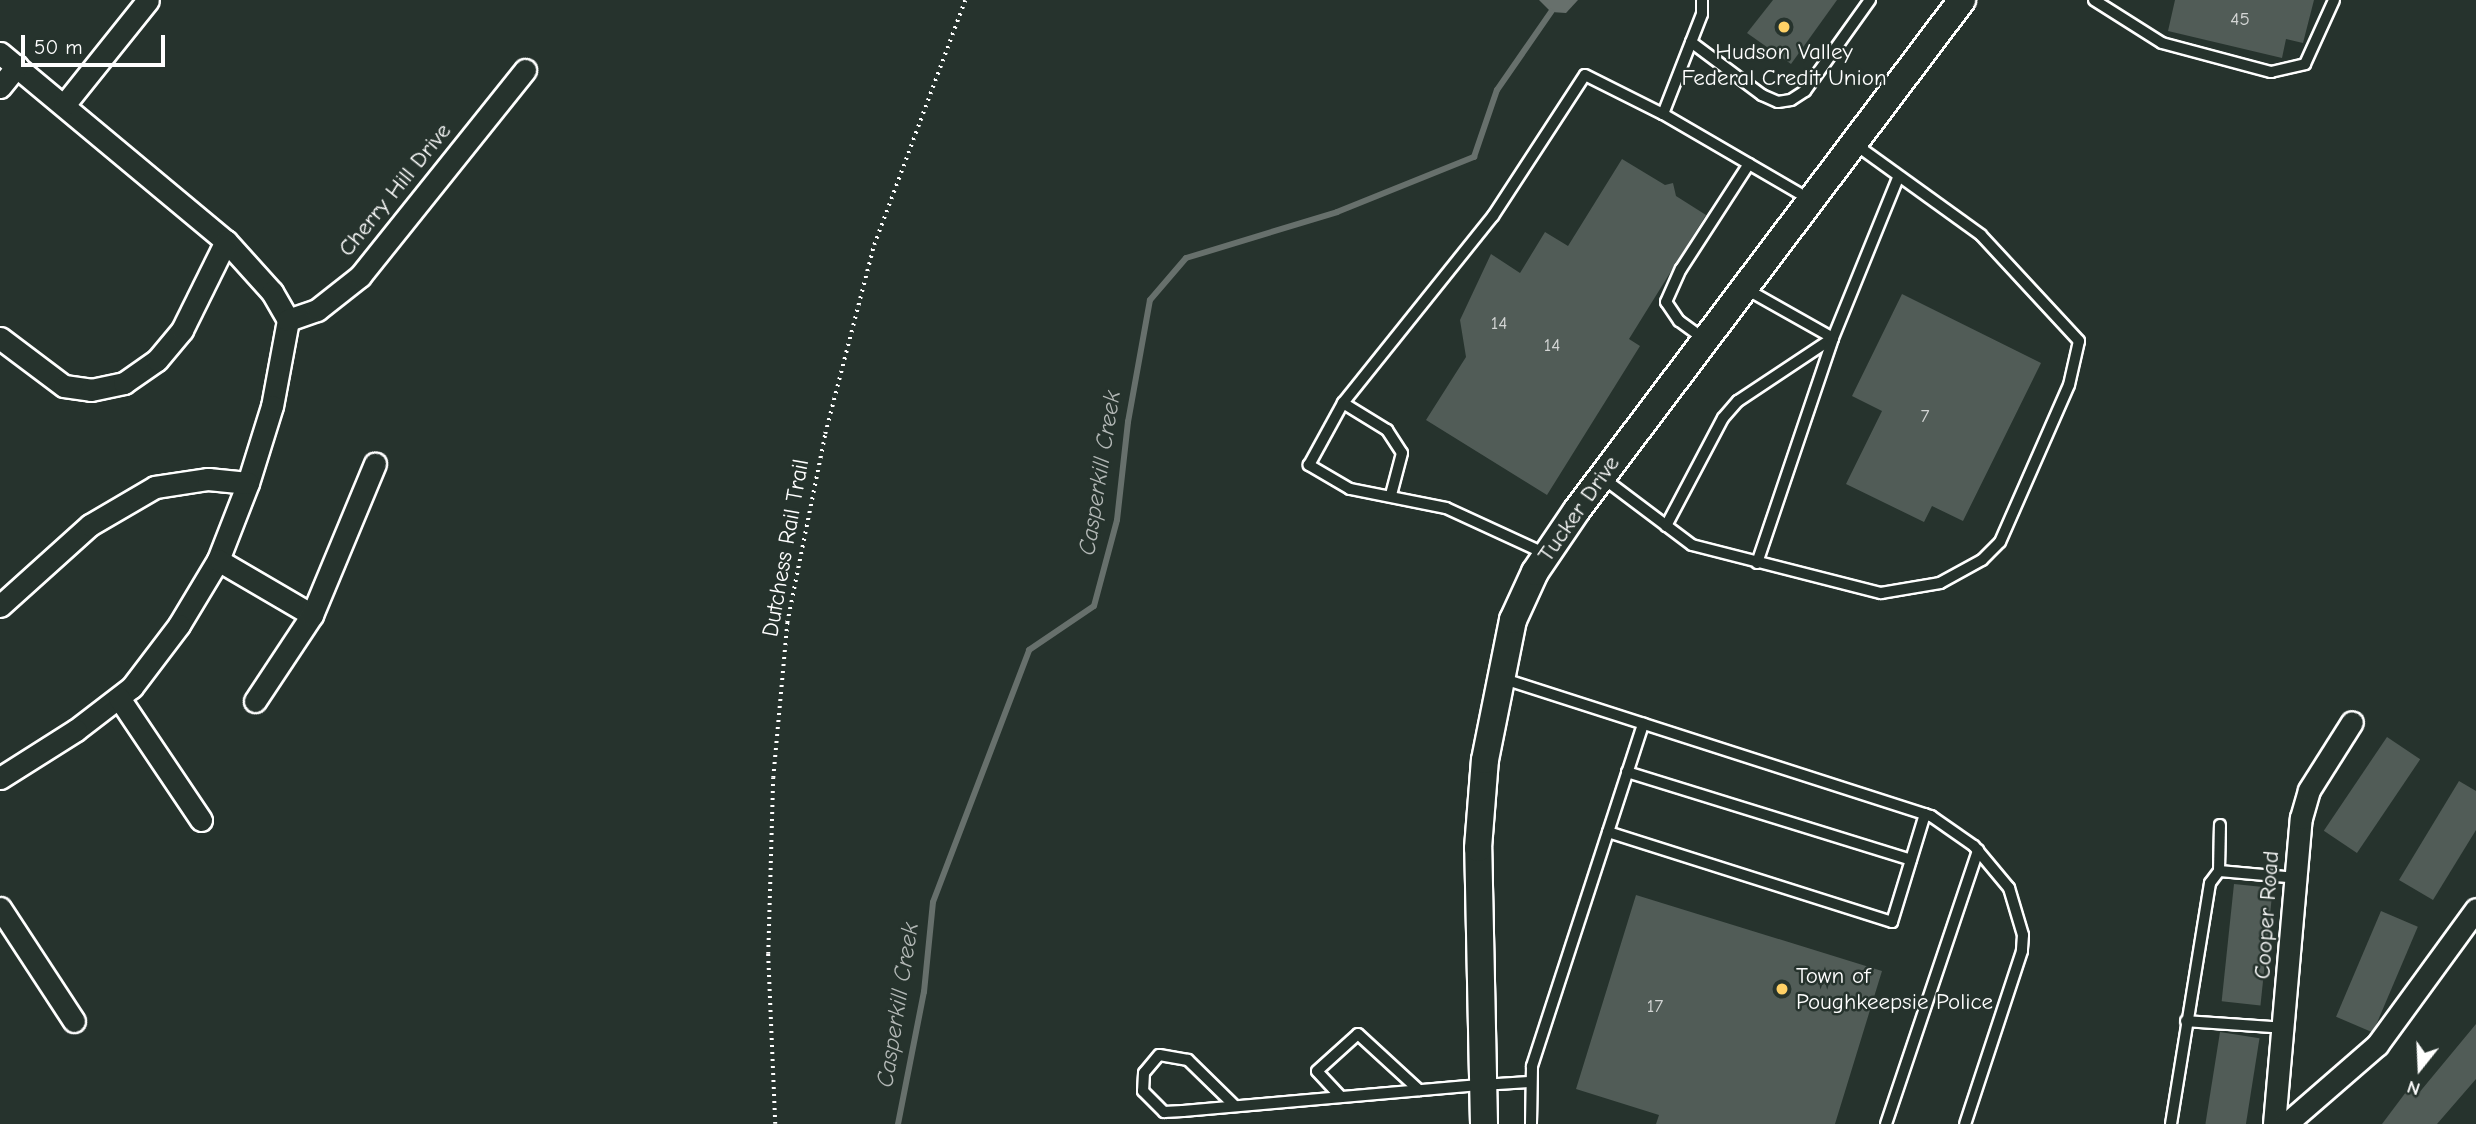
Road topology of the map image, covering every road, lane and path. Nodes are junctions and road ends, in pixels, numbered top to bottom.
1 (148, 0) edge
2 (965, 0) edge
3 (1702, 0) edge
4 (1870, 0) edge
5 (1962, 0) edge
6 (2094, 0) edge
7 (2334, 0) edge
8 (1691, 42) junction
9 (8, 60) edge
10 (525, 70) dead end
11 (0, 87) edge
12 (64, 105) junction
13 (1663, 114) junction
14 (1853, 142) junction
15 (1749, 163) junction
16 (1898, 178) junction
17 (1809, 199) junction
18 (226, 241) junction
19 (1743, 287) junction
20 (288, 320) junction
21 (0, 338) edge
22 (1833, 338) junction
23 (1704, 339) junction
24 (1343, 403) junction
25 (376, 464) dead end
26 (1602, 477) junction
27 (248, 483) junction
28 (1391, 495) junction
29 (1666, 526) junction
30 (1547, 554) junction
31 (218, 560) junction
32 (1758, 563) junction
33 (0, 607) edge
34 (312, 614) junction
35 (1499, 677) junction
36 (119, 698) junction
37 (255, 701) dead end
38 (2352, 722) dead end
39 (1643, 724) junction
40 (1627, 772) junction
41 (0, 778) edge
42 (1925, 814) junction
43 (201, 820) dead end
44 (2220, 825) dead end
45 (1608, 831) junction
46 (1978, 850) junction
47 (1910, 860) junction
48 (2219, 871) junction
49 (2297, 878) junction
50 (0, 908) edge
51 (2476, 909) edge
52 (74, 1021) dead end
53 (2186, 1021) junction
54 (2285, 1028) junction
55 (1529, 1082) junction
56 (1482, 1085) junction
57 (1419, 1090) junction
58 (1341, 1097) junction
59 (1235, 1106) junction
60 (775, 1124) edge
61 (1485, 1124) edge
62 (1531, 1124) edge
63 (1886, 1124) edge
64 (1965, 1124) edge
65 (2171, 1124) edge
66 (2274, 1124) edge
67 (2286, 1124) edge

1 - 12 street
2 - 60 path, Dutchess Rail Trail
3 - 8 lane
4 - 8 lane
5 - 14 street, Tucker Drive
6 - 7 lane
8 - 13 lane
9 - 11 street
9 - 12 street
10 - 20 street, Cherry Hill Drive
12 - 18 street
13 - 15 lane
13 - 24 lane
14 - 16 lane
14 - 17 street, Tucker Drive
15 - 17 lane
15 - 23 lane
16 - 22 lane
16 - 32 lane
17 - 19 street, Tucker Drive
18 - 20 street
18 - 21 street
19 - 22 lane
19 - 23 street, Tucker Drive
20 - 27 street
22 - 29 lane
22 - 32 lane
23 - 26 street, Tucker Drive
24 - 28 lane
24 - 28 lane
25 - 34 street
26 - 29 lane
26 - 30 street, Tucker Drive
27 - 31 street
27 - 33 street
28 - 30 lane
29 - 32 lane
30 - 35 street, Tucker Drive
31 - 34 street
31 - 36 street
34 - 37 street
35 - 39 lane
35 - 56 street, Tucker Drive
36 - 41 street
36 - 43 street
38 - 49 street, Cooper Road
39 - 40 lane
39 - 42 lane
40 - 45 lane
40 - 47 lane
42 - 46 lane
42 - 47 lane
44 - 48 lane
45 - 47 lane
45 - 55 lane
46 - 63 lane
46 - 64 lane
48 - 49 lane
48 - 53 lane
49 - 54 street, Cooper Road
50 - 52 street
51 - 67 street
53 - 54 lane
53 - 65 lane
54 - 66 street, Cooper Road
55 - 56 lane
55 - 62 lane
56 - 57 lane
56 - 61 street, Tucker Drive
57 - 58 lane
57 - 58 lane
58 - 59 lane
59 - 59 lane

